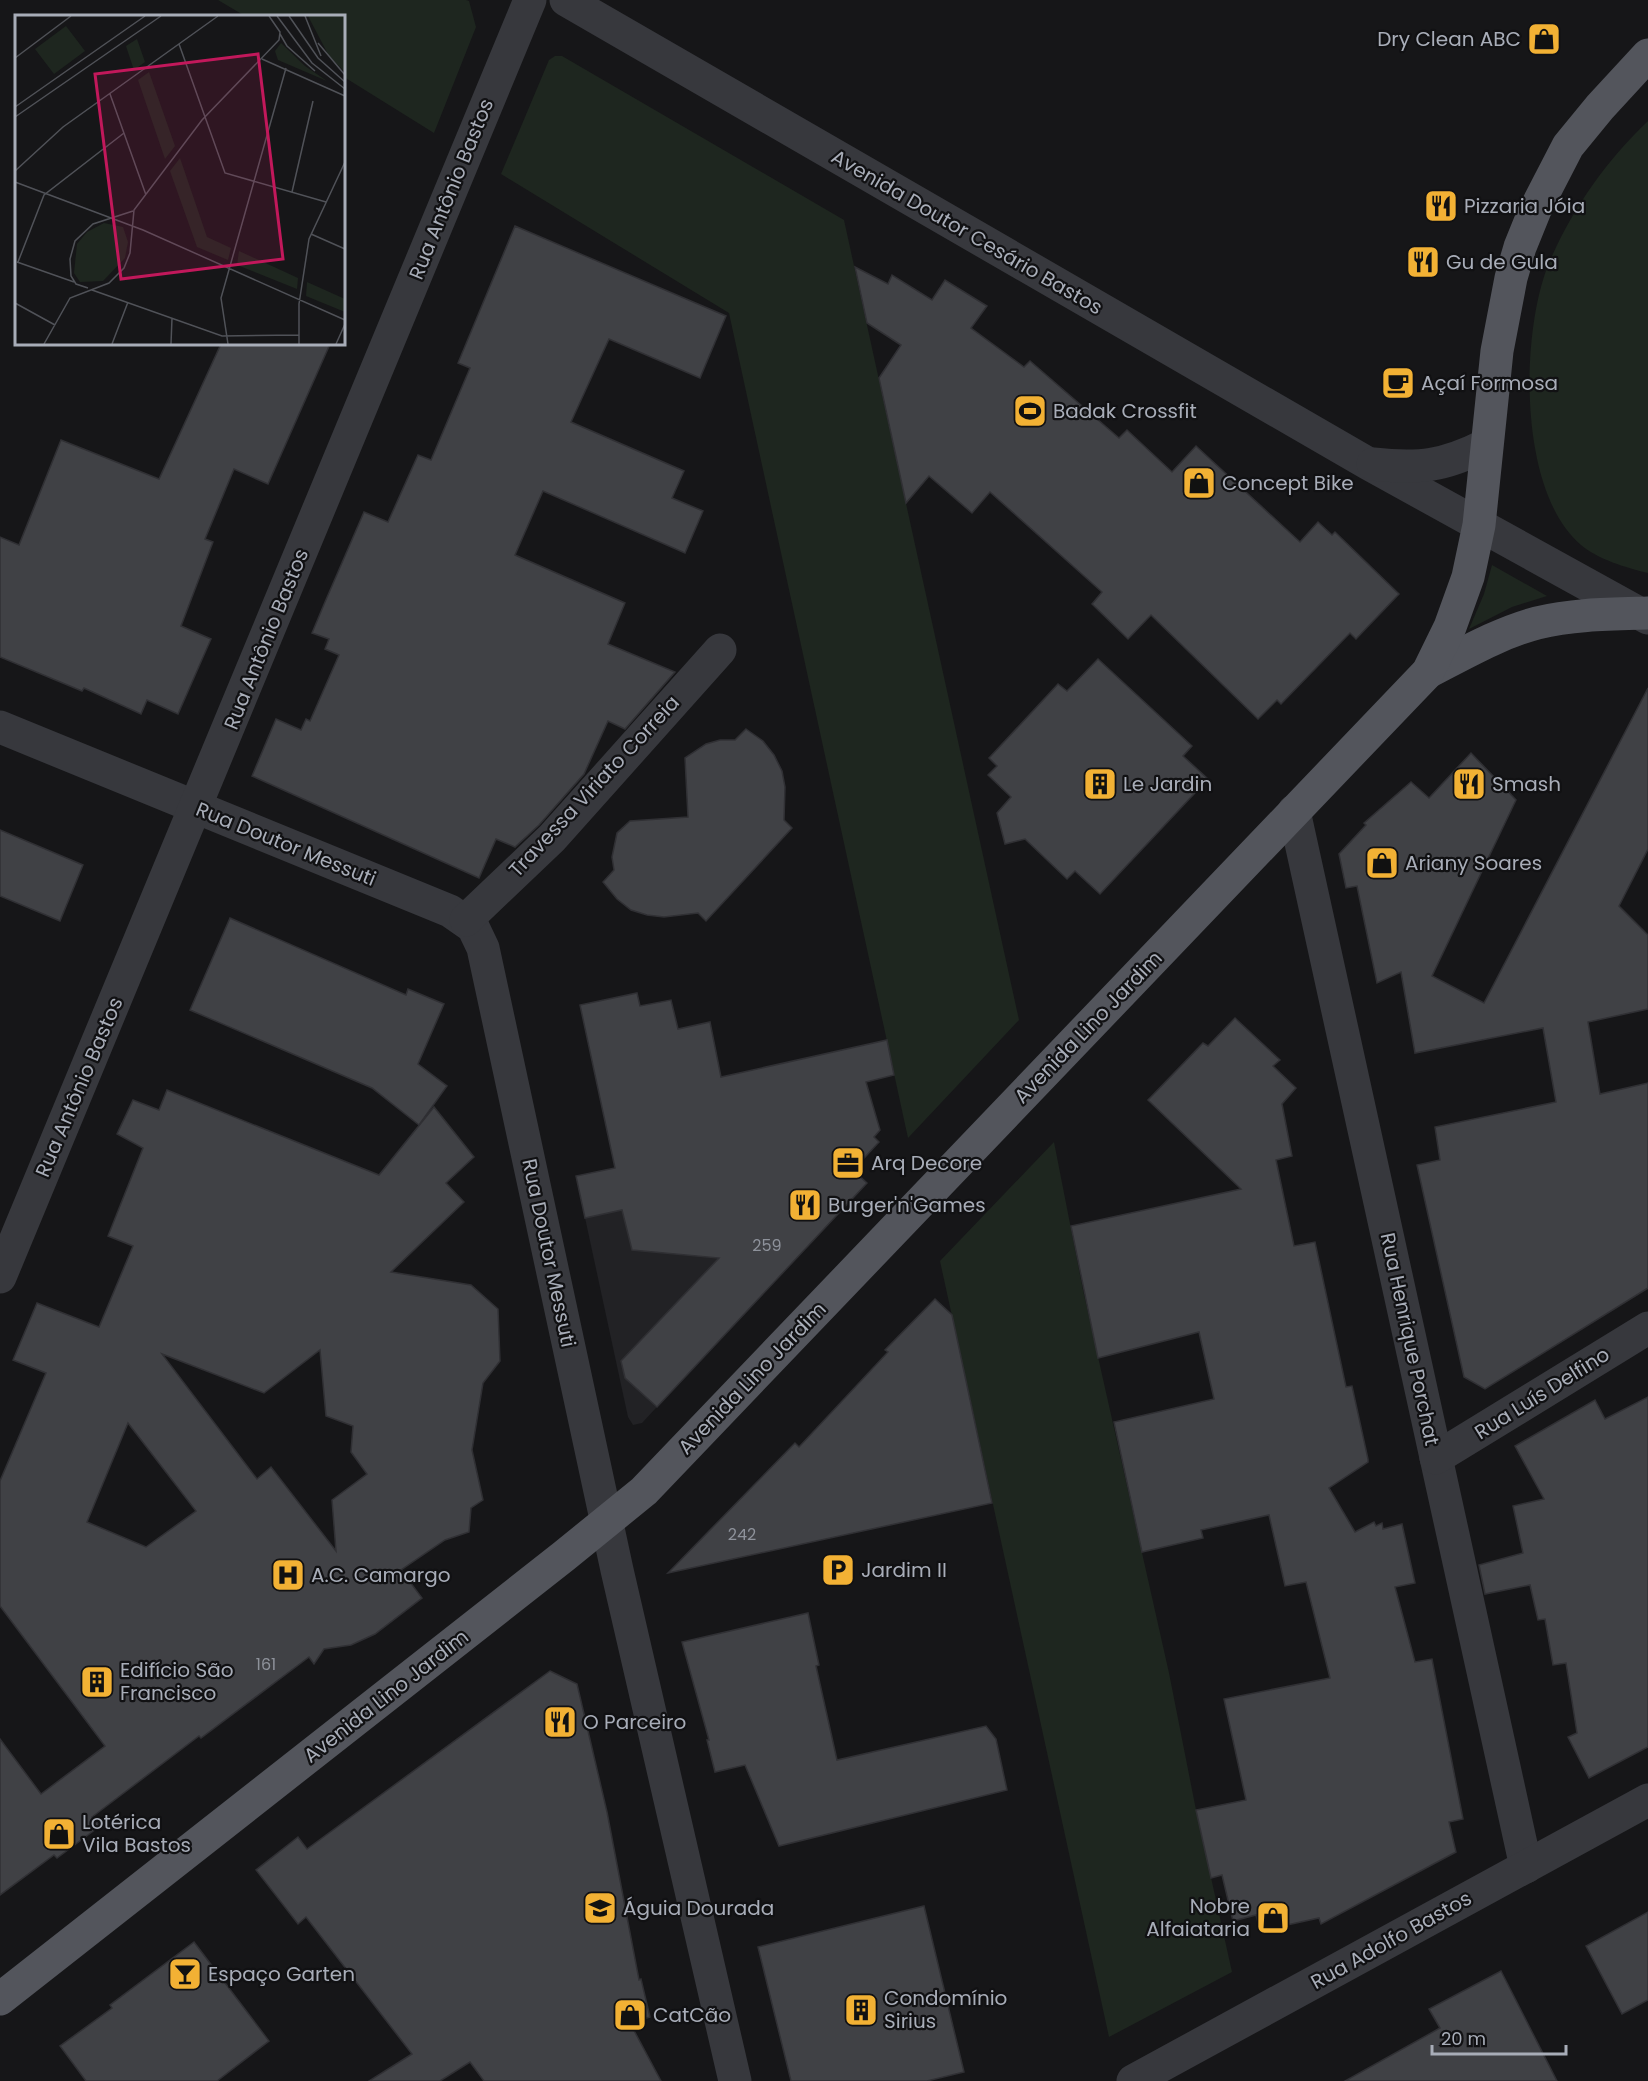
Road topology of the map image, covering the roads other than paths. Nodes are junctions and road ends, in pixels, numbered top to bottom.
1 (530, 0) edge
2 (566, 0) edge
3 (1648, 55) edge
4 (1486, 446) junction
5 (1369, 464) junction
6 (1479, 525) junction
7 (1645, 615) edge
8 (720, 650) dead end
9 (1428, 672) junction
10 (0, 727) edge
11 (196, 806) junction
12 (1294, 812) junction
13 (466, 920) junction
14 (0, 1277) edge
15 (1648, 1328) edge
16 (1437, 1458) junction
17 (606, 1522) junction
18 (1648, 1800) edge
19 (1526, 1867) junction
20 (0, 1999) edge
21 (735, 2081) edge
22 (1133, 2081) edge

1 - 11 street, Rua Antônio Bastos
2 - 5 street, Avenida Doutor Cesário Bastos
3 - 4 main road, Avenida Lino Jardim
4 - 5 street, Avenida Doutor Cesário Bastos
4 - 6 main road, Avenida Lino Jardim
5 - 6 street, Avenida Doutor Cesário Bastos
6 - 7 street, Avenida Doutor Cesário Bastos
6 - 9 main road, Avenida Lino Jardim
7 - 9 main road, Avenida Lino Jardim
8 - 13 street, Travessa Viriato Correia
9 - 12 main road, Avenida Lino Jardim
10 - 11 street, Rua Doutor Messuti
11 - 13 street, Rua Doutor Messuti
11 - 14 street, Rua Antônio Bastos
12 - 16 street, Rua Henrique Porchat
12 - 17 main road, Avenida Lino Jardim
13 - 17 street, Rua Doutor Messuti
15 - 16 street, Rua Luís Delfino
16 - 19 street, Rua Henrique Porchat
17 - 20 main road, Avenida Lino Jardim
17 - 21 street, Rua Doutor Messuti
18 - 19 street, Rua Adolfo Bastos
19 - 22 street, Rua Adolfo Bastos

